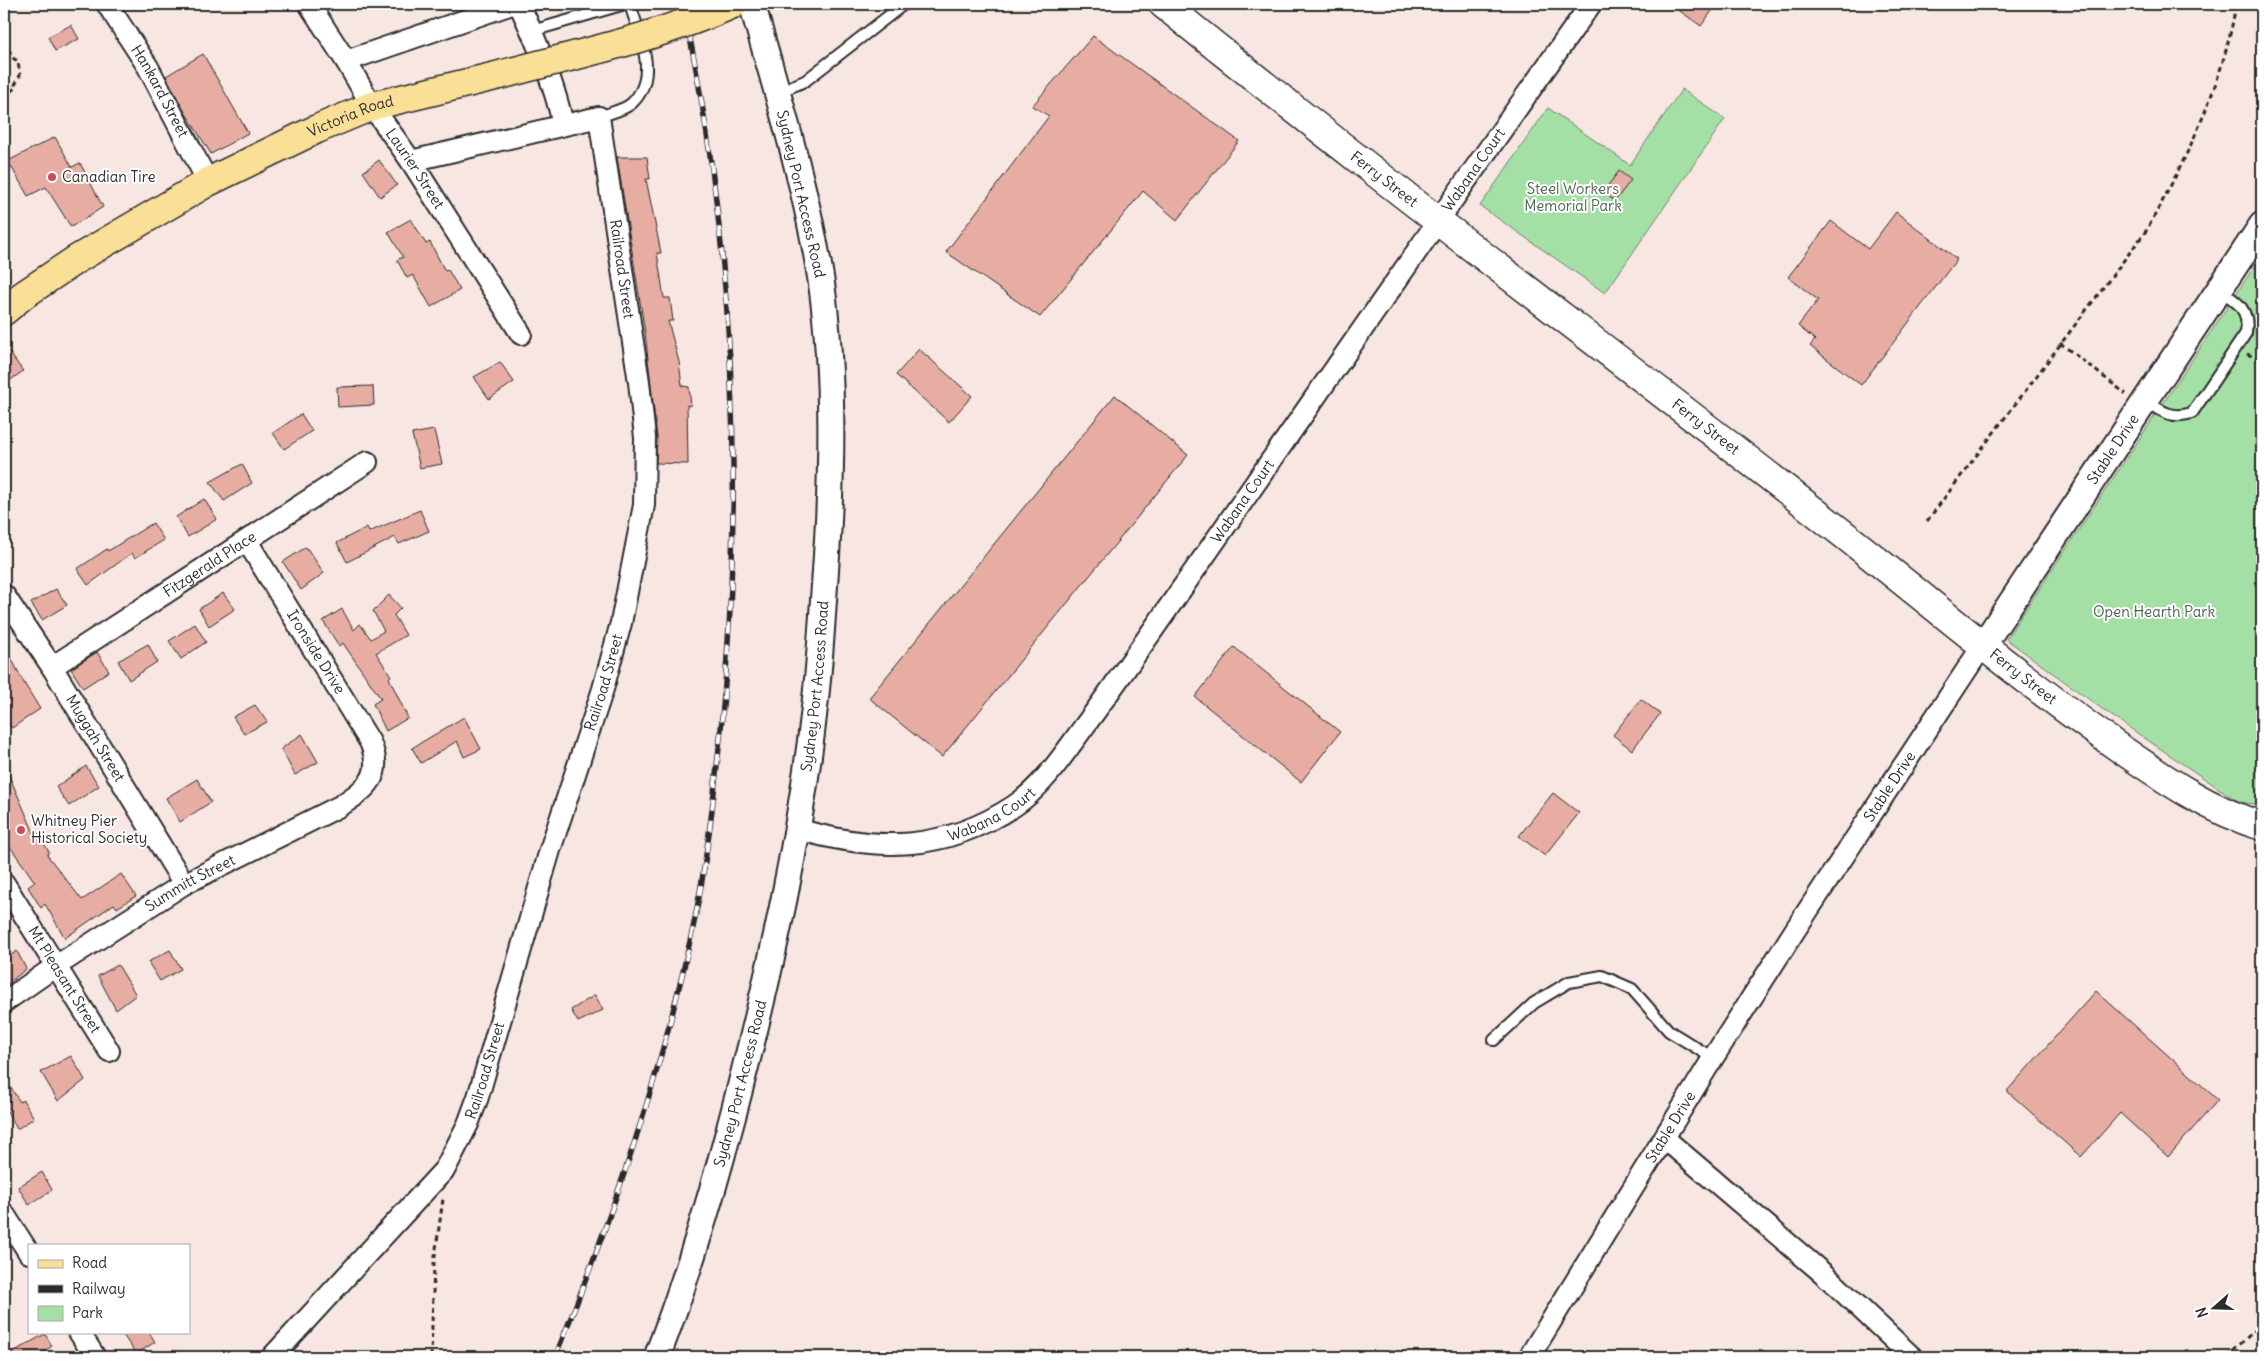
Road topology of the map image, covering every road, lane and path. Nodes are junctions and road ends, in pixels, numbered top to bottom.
1 (106, 4) edge
2 (309, 4) edge
3 (512, 4) edge
4 (519, 4) edge
5 (625, 4) edge
6 (630, 4) edge
7 (733, 4) edge
8 (752, 4) edge
9 (904, 4) edge
10 (1592, 4) edge
11 (2236, 4) edge
12 (1175, 10) edge
13 (532, 31) junction
14 (4, 42) edge
15 (346, 61) junction
16 (777, 92) junction
17 (4, 97) edge
18 (372, 106) junction
19 (599, 117) junction
20 (564, 124) junction
21 (412, 161) junction
22 (208, 182) junction
23 (1438, 220) junction
24 (2262, 225) edge
25 (2219, 290) junction
26 (4, 311) edge
27 (521, 334) dead end
28 (2060, 344) junction
29 (2144, 404) junction
30 (367, 462) dead end
31 (1926, 521) dead end
32 (246, 541) junction
33 (4, 595) edge
34 (1983, 645) junction
35 (52, 666) junction
36 (376, 768) joint
37 (2262, 826) edge
38 (798, 829) junction
39 (4, 883) edge
40 (184, 884) junction
41 (56, 966) junction
42 (4, 1002) edge
43 (1494, 1040) dead end
44 (109, 1051) dead end
45 (1713, 1058) junction
46 (1664, 1138) junction
47 (445, 1168) junction
48 (4, 1214) edge
49 (28, 1251) edge
50 (2262, 1323) edge
51 (80, 1334) edge
52 (95, 1357) edge
53 (272, 1357) edge
54 (430, 1357) edge
55 (657, 1357) edge
56 (1529, 1357) edge
57 (1912, 1357) edge
58 (2227, 1357) edge

1 - 22 street, Hankard Street
2 - 15 street, Laurier Street
3 - 15 street
4 - 13 street
5 - 13 lane
6 - 19 lane
7 - 18 main road, Victoria Road, bridge
8 - 16 street, Sydney Port Access Road
9 - 16 lane
10 - 23 street, Wabana Court
11 - 28 path
12 - 23 main road, Ferry Street
13 - 20 street
14 - 17 path
15 - 18 street, Laurier Street
16 - 38 street, Sydney Port Access Road
18 - 21 street, Laurier Street
18 - 22 main road, Victoria Road
19 - 20 street
19 - 47 street, Railroad Street
20 - 21 street
21 - 27 street, Laurier Street
22 - 26 main road, Victoria Road
23 - 34 main road, Ferry Street
23 - 38 street, Wabana Court
24 - 25 street, Stable Drive
25 - 29 street, Stable Drive
25 - 29 lane
28 - 29 path
28 - 31 path
29 - 34 street, Stable Drive
30 - 32 street, Fitzgerald Place
32 - 35 street, Fitzgerald Place
32 - 36 street, Ironside Drive
33 - 35 street, Muggah Street
34 - 37 main road, Ferry Street
34 - 45 street, Stable Drive
35 - 40 street, Muggah Street
36 - 40 street, Summitt Street
38 - 55 street, Sydney Port Access Road
39 - 41 street, Mt Pleasant Street
40 - 41 street, Summitt Street
41 - 42 street, Summitt Street
41 - 44 street, Mt Pleasant Street
43 - 45 lane
45 - 46 street, Stable Drive
46 - 56 street, Stable Drive
46 - 57 street
47 - 53 street, Railroad Street
47 - 54 path
48 - 49 street
50 - 58 path
51 - 52 street

